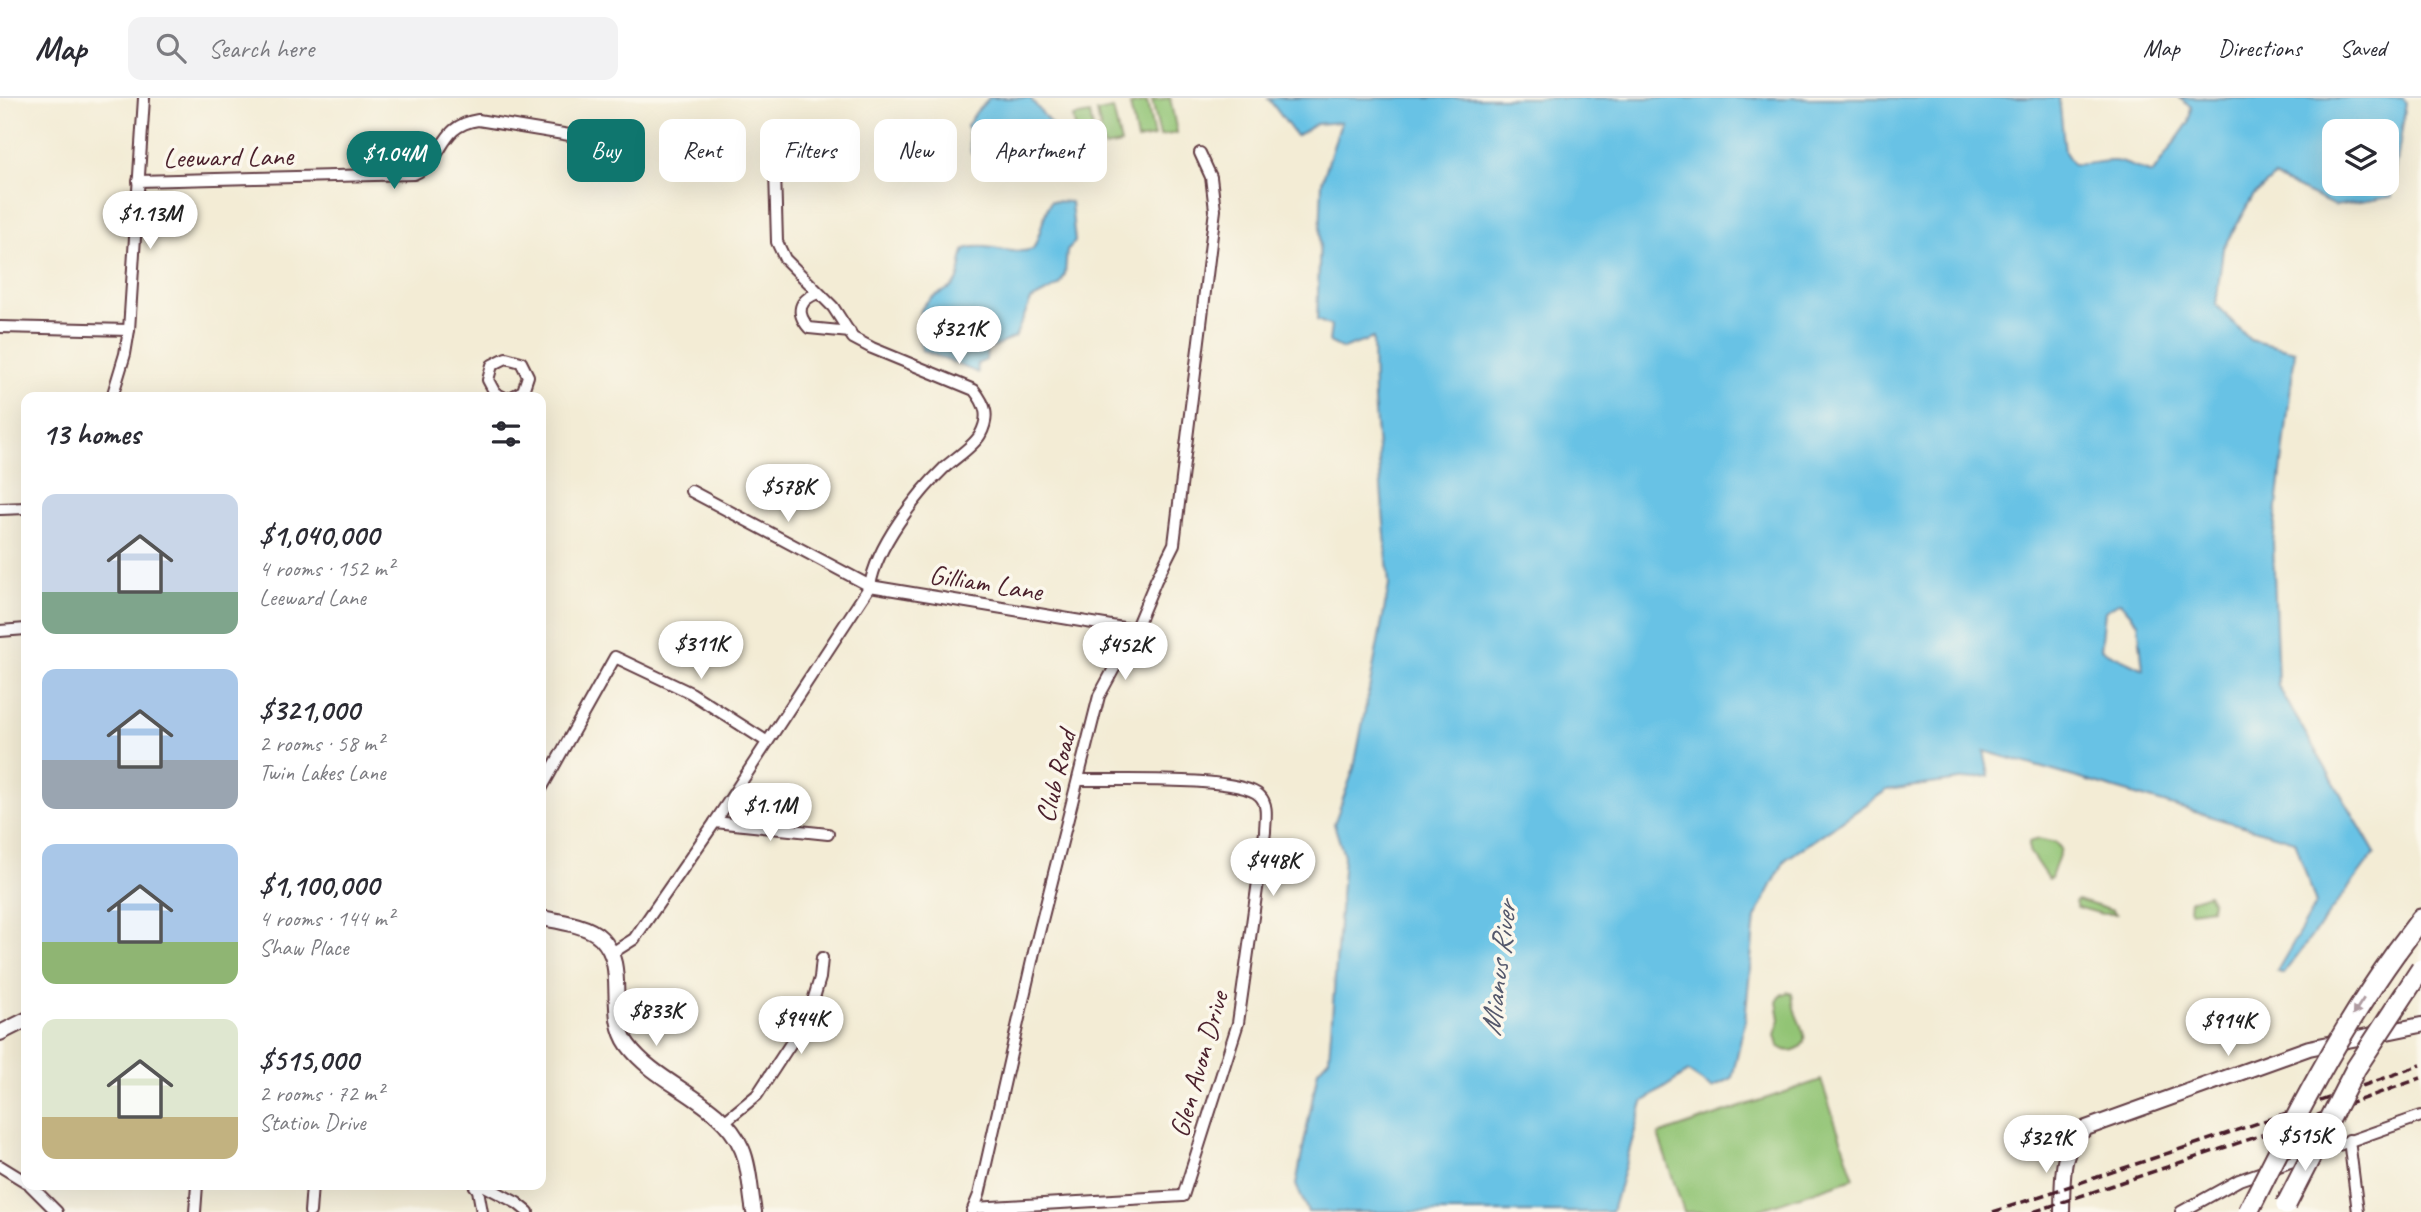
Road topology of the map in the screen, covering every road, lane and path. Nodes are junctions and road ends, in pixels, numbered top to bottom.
1 (144, 98) edge
2 (567, 136) edge
3 (1200, 153) dead end
4 (138, 181) junction
5 (775, 182) edge
6 (818, 293) junction
7 (0, 327) edge
8 (130, 330) junction
9 (850, 332) junction
10 (114, 392) edge
11 (496, 392) edge
12 (521, 392) edge
13 (691, 491) dead end
14 (21, 508) edge
15 (0, 509) edge
16 (870, 586) junction
17 (21, 629) edge
18 (1136, 630) junction
19 (0, 631) edge
20 (766, 741) junction
21 (546, 780) edge
22 (1078, 780) junction
23 (715, 822) junction
24 (828, 834) dead end
25 (546, 919) edge
26 (2421, 920) edge
27 (612, 953) junction
28 (822, 958) dead end
29 (2421, 969) edge
30 (21, 1022) edge
31 (2421, 1025) edge
32 (0, 1033) edge
33 (2421, 1116) edge
34 (724, 1122) junction
35 (2349, 1140) junction
36 (0, 1166) edge
37 (21, 1179) edge
38 (35, 1190) edge
39 (197, 1190) edge
40 (312, 1190) edge
41 (478, 1190) edge
42 (492, 1190) edge
43 (1068, 1208) edge
44 (2284, 1208) edge
45 (973, 1210) edge
46 (57, 1212) edge
47 (195, 1212) edge
48 (310, 1212) edge
49 (482, 1212) edge
50 (528, 1212) edge
51 (754, 1212) edge
52 (2062, 1212) edge
53 (2181, 1212) edge
54 (2248, 1212) edge
55 (2358, 1212) edge

1 - 4 street
2 - 4 street, Leeward Lane
3 - 18 street, Club Road
4 - 8 street
5 - 6 street
6 - 9 street
6 - 9 street
7 - 8 street
8 - 10 street
9 - 16 street
11 - 12 street
13 - 16 street, Gilliam Lane
14 - 15 street
16 - 18 street, Gilliam Lane
16 - 20 street
17 - 19 street
18 - 22 street, Club Road
20 - 21 street
20 - 23 street
22 - 43 street, Glen Avon Drive
22 - 45 street, Club Road
23 - 24 street
23 - 27 street
25 - 27 main road
26 -> 54 highway, bridge
27 - 34 main road
28 - 34 street
29 - 44 highway, bridge
30 - 32 main road
31 - 52 main road
33 - 35 street
34 - 51 main road
35 - 53 street
35 - 55 street
36 - 37 street
38 - 46 street
39 - 47 street
40 - 48 street
41 - 49 street
42 - 50 street
43 - 45 street, Glen Avon Drive

